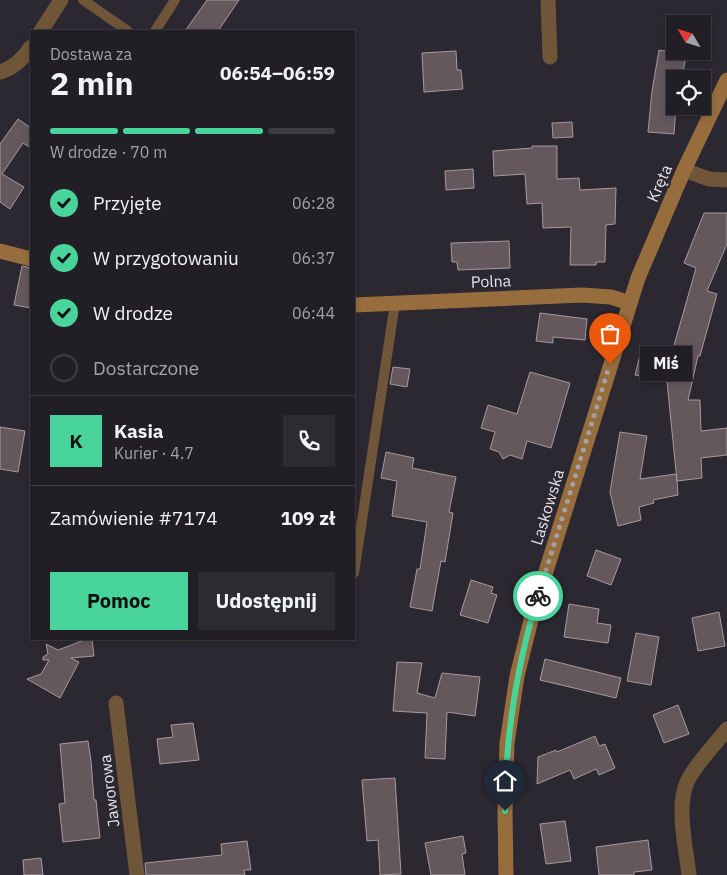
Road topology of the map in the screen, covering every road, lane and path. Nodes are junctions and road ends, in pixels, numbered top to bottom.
1 (61, 0) edge
2 (83, 0) edge
3 (175, 0) edge
4 (548, 0) edge
5 (42, 30) edge
6 (127, 30) edge
7 (156, 30) edge
8 (30, 48) edge
9 (550, 57) dead end
10 (0, 72) edge
11 (727, 80) edge
12 (684, 170) junction
13 (727, 180) edge
14 (0, 251) edge
15 (30, 259) edge
16 (395, 303) junction
17 (630, 303) junction
18 (355, 305) edge
19 (355, 566) edge
20 (116, 703) dead end
21 (727, 729) edge
22 (137, 875) edge
23 (506, 875) edge
24 (689, 875) edge

1 - 5 street
2 - 6 lane
3 - 7 lane
4 - 9 street
8 - 10 street
11 - 12 street, Kręta
12 - 13 street
12 - 17 street, Kręta
14 - 15 street
16 - 17 street, Polna
16 - 18 street, Polna
16 - 19 lane
17 - 23 street, Laskowska
20 - 22 street, Jaworowa
21 - 24 street

